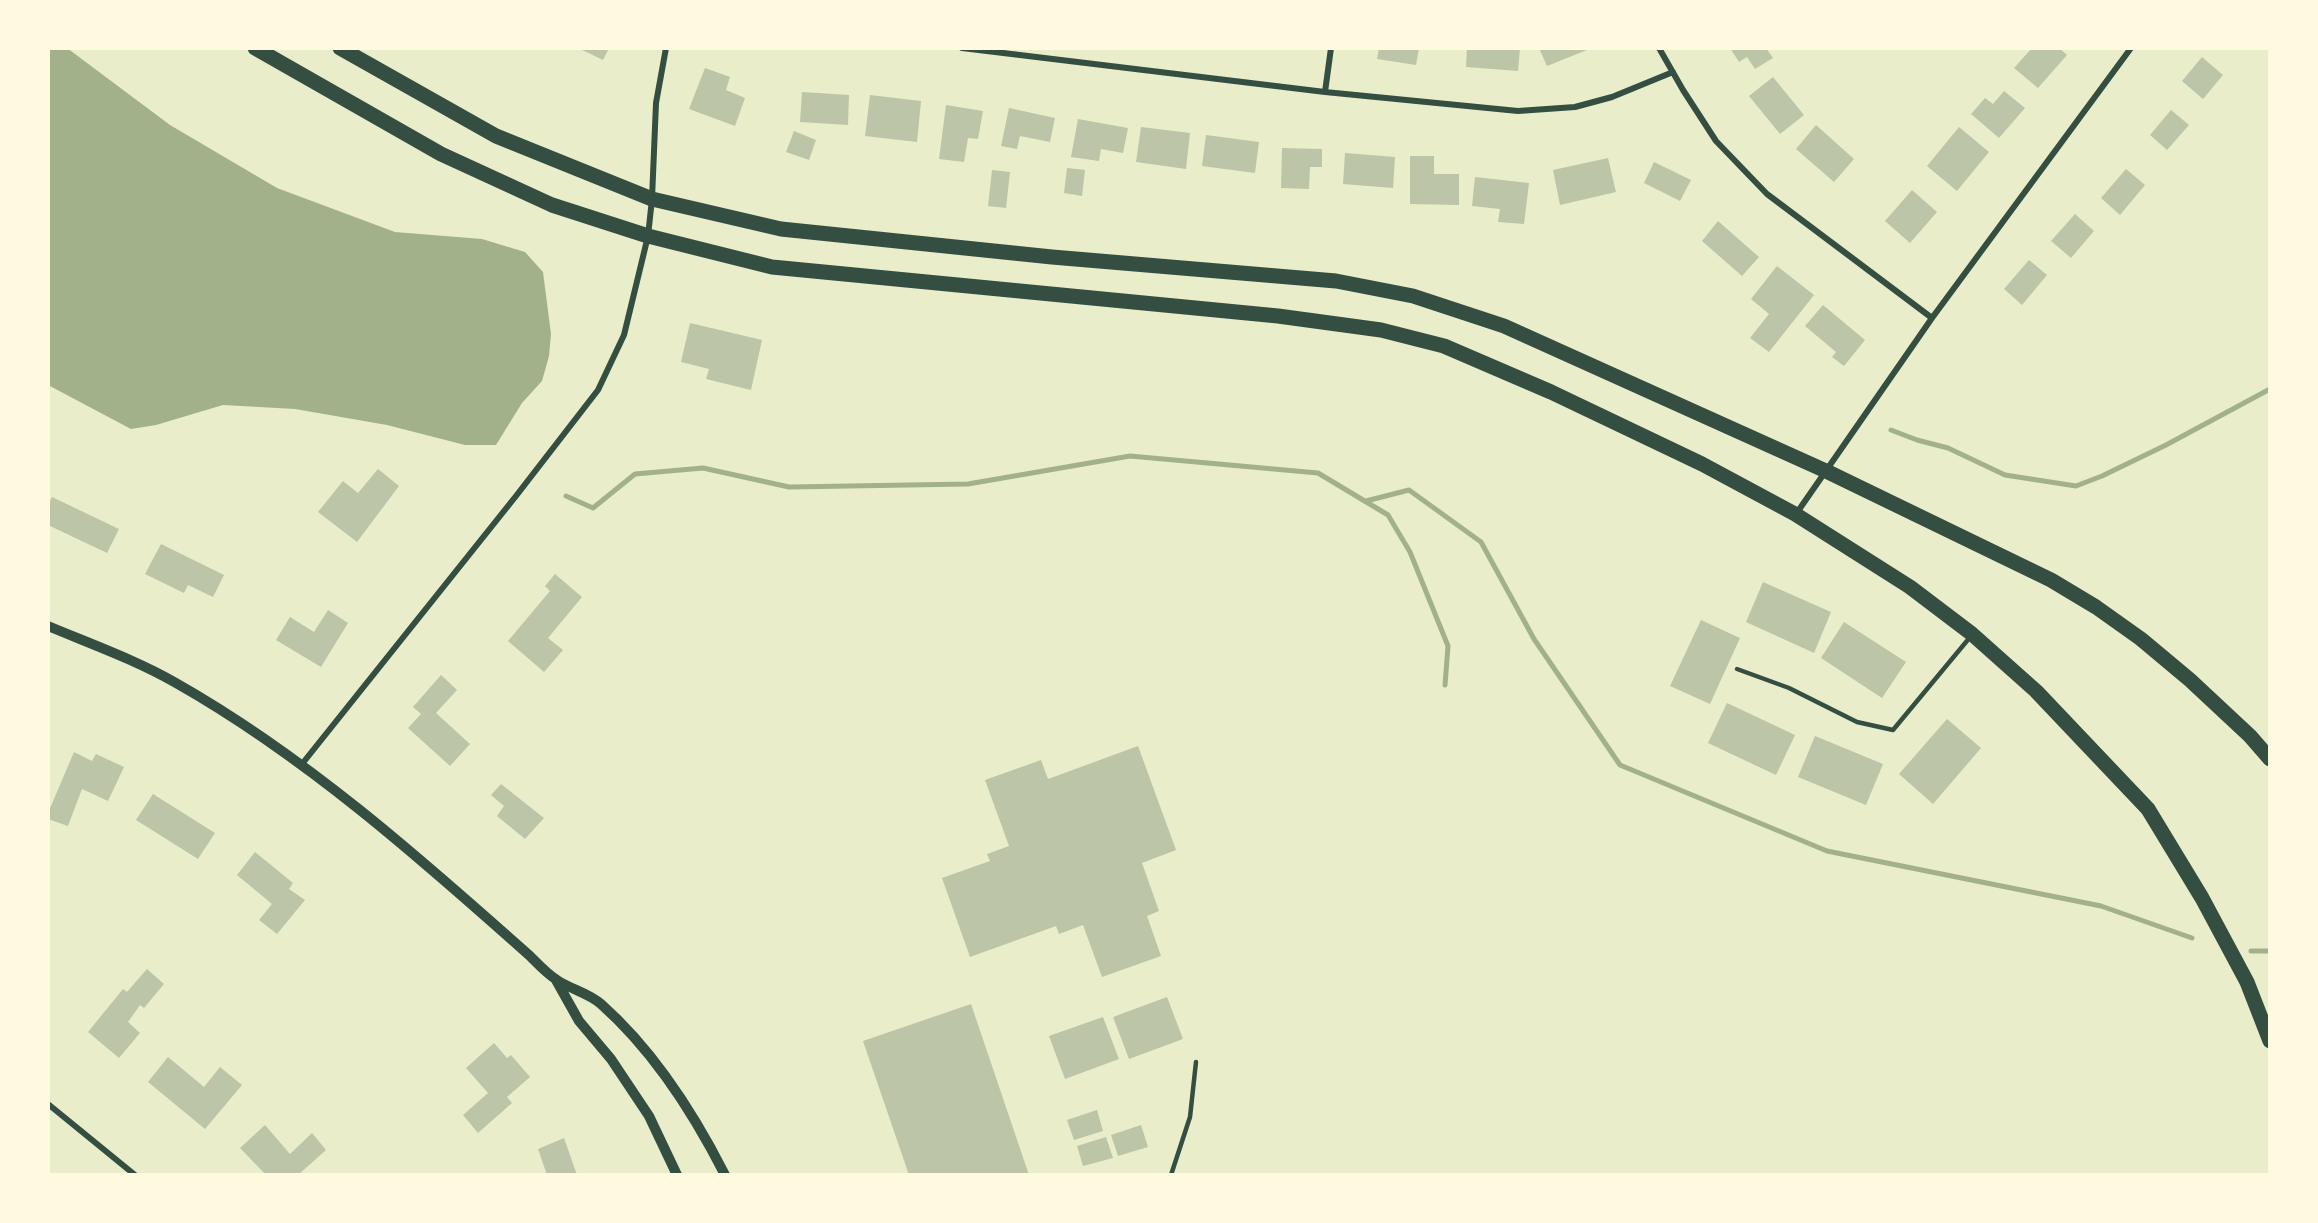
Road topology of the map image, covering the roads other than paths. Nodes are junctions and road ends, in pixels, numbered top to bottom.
1 (255, 48) edge
2 (340, 48) edge
3 (666, 48) edge
4 (962, 48) edge
5 (1331, 48) edge
6 (1659, 48) edge
7 (2131, 48) edge
8 (1023, 51) edge
9 (1673, 72) junction
10 (1325, 92) junction
11 (652, 199) junction
12 (648, 236) junction
13 (1932, 318) junction
14 (1826, 471) junction
15 (1795, 514) junction
16 (48, 626) edge
17 (1972, 634) junction
18 (1737, 669) dead end
19 (2270, 759) edge
20 (302, 765) junction
21 (556, 980) junction
22 (2270, 1041) edge
23 (1196, 1062) dead end
24 (48, 1104) edge
25 (135, 1175) edge
26 (677, 1175) edge
27 (725, 1175) edge
28 (1171, 1175) edge

1 - 12 main road
2 - 11 main road
3 - 11 street
4 - 8 street
5 - 10 street
6 - 9 street
7 - 13 street
8 - 10 street
9 - 10 street
9 - 13 street
11 - 12 street
11 - 14 main road
12 - 15 main road
12 - 20 street
13 - 14 street
14 - 15 street
14 - 19 main road
15 - 17 main road
16 - 20 street
17 - 18 lane
17 - 22 main road
20 - 21 street
21 - 26 street
21 - 27 street
23 - 28 lane
24 - 25 street

